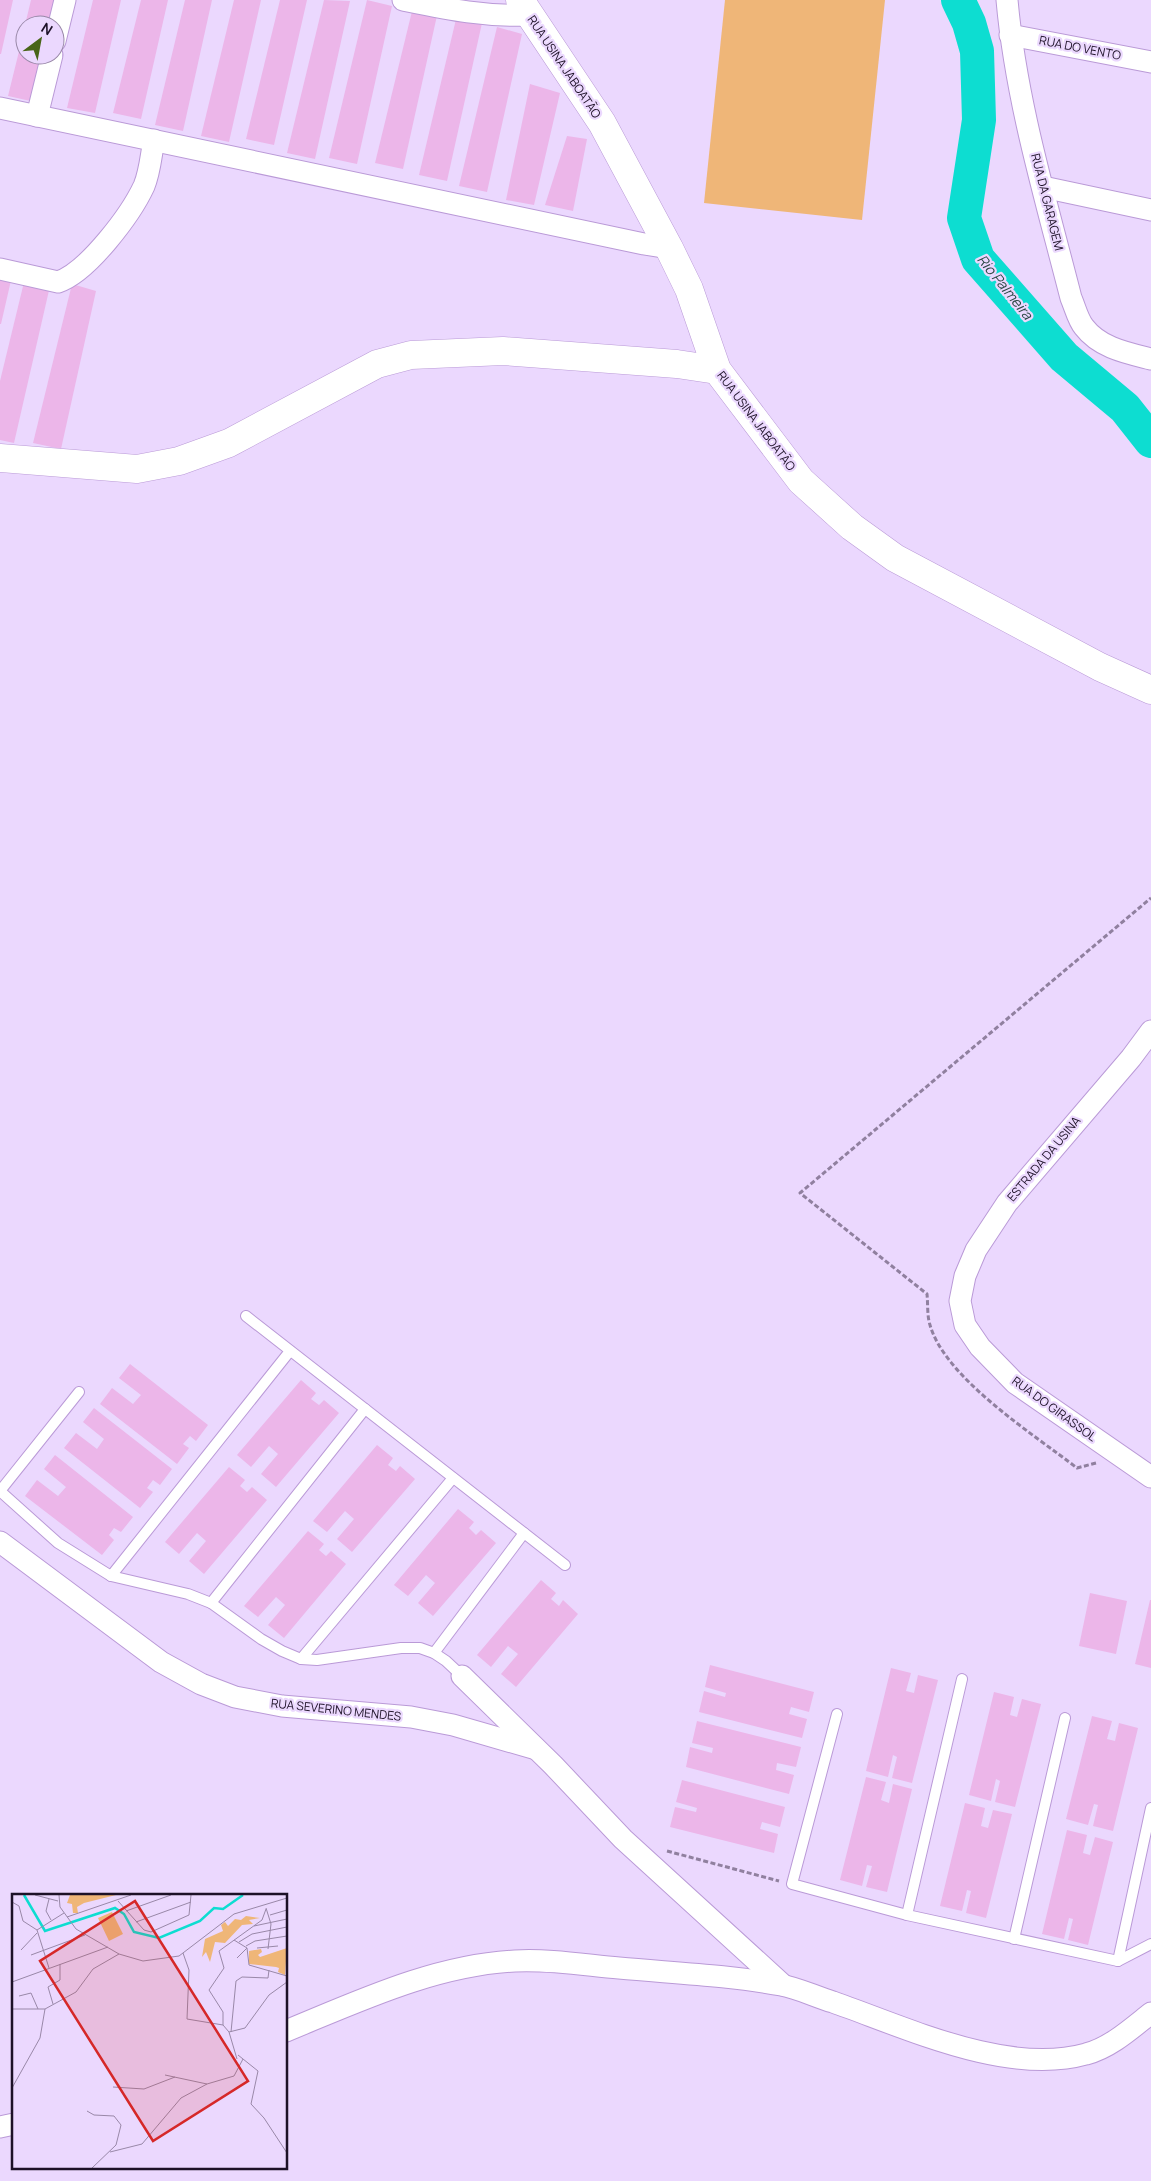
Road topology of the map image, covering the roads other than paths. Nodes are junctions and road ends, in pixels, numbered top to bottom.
1 (65, 0) edge
2 (404, 0) edge
3 (1006, 0) edge
4 (524, 8) edge
5 (61, 15) edge
6 (1010, 35) junction
7 (1151, 62) edge
8 (50, 65) edge
9 (0, 108) edge
10 (38, 116) junction
11 (154, 140) junction
12 (1043, 188) junction
13 (1151, 210) edge
14 (669, 248) junction
15 (0, 269) edge
16 (1151, 359) edge
17 (717, 370) junction
18 (0, 458) edge
19 (1151, 690) edge
20 (1151, 1031) edge
21 (960, 1301) joint
22 (246, 1316) dead end
23 (290, 1351) junction
24 (79, 1392) dead end
25 (365, 1409) junction
26 (1151, 1477) edge
27 (453, 1478) junction
28 (0, 1491) edge
29 (524, 1533) junction
30 (0, 1542) edge
31 (565, 1565) dead end
32 (111, 1576) junction
33 (211, 1602) junction
34 (434, 1653) junction
35 (301, 1658) junction
36 (462, 1676) joint
37 (962, 1679) dead end
38 (837, 1714) dead end
39 (1066, 1718) dead end
40 (536, 1748) junction
41 (1151, 1808) edge
42 (907, 1915) junction
43 (1014, 1939) junction
44 (1151, 1944) edge
45 (1118, 1961) junction
46 (783, 1985) junction
47 (1151, 2013) edge
48 (288, 2030) edge

1 - 5 street
2 - 4 street
3 - 6 street, RUA DA GARAGEM
4 - 14 street, RUA USINA JABOATÃO
6 - 7 street, RUA DO VENTO
6 - 12 street, RUA DA GARAGEM
8 - 10 street
9 - 10 street
10 - 11 street
11 - 14 street
11 - 15 street
12 - 13 street
12 - 16 street, RUA DA GARAGEM
14 - 17 street, RUA USINA JABOATÃO
17 - 18 street
17 - 19 street, RUA USINA JABOATÃO
20 - 21 street, ESTRADA DA USINA
21 - 26 street, RUA DO GIRASSOL
22 - 23 lane
23 - 25 lane
23 - 32 lane
24 - 28 lane
25 - 27 lane
25 - 33 lane
27 - 29 lane
27 - 35 lane
28 - 32 lane
29 - 31 lane
29 - 34 lane
30 - 40 street, RUA SEVERINO MENDES
32 - 33 lane
33 - 35 lane
34 - 35 lane
34 - 36 lane
36 - 40 street
37 - 42 lane
38 - 42 lane
39 - 43 lane
40 - 46 street
41 - 45 lane
42 - 43 lane
43 - 45 lane
44 - 45 lane
46 - 47 street
46 - 48 street

